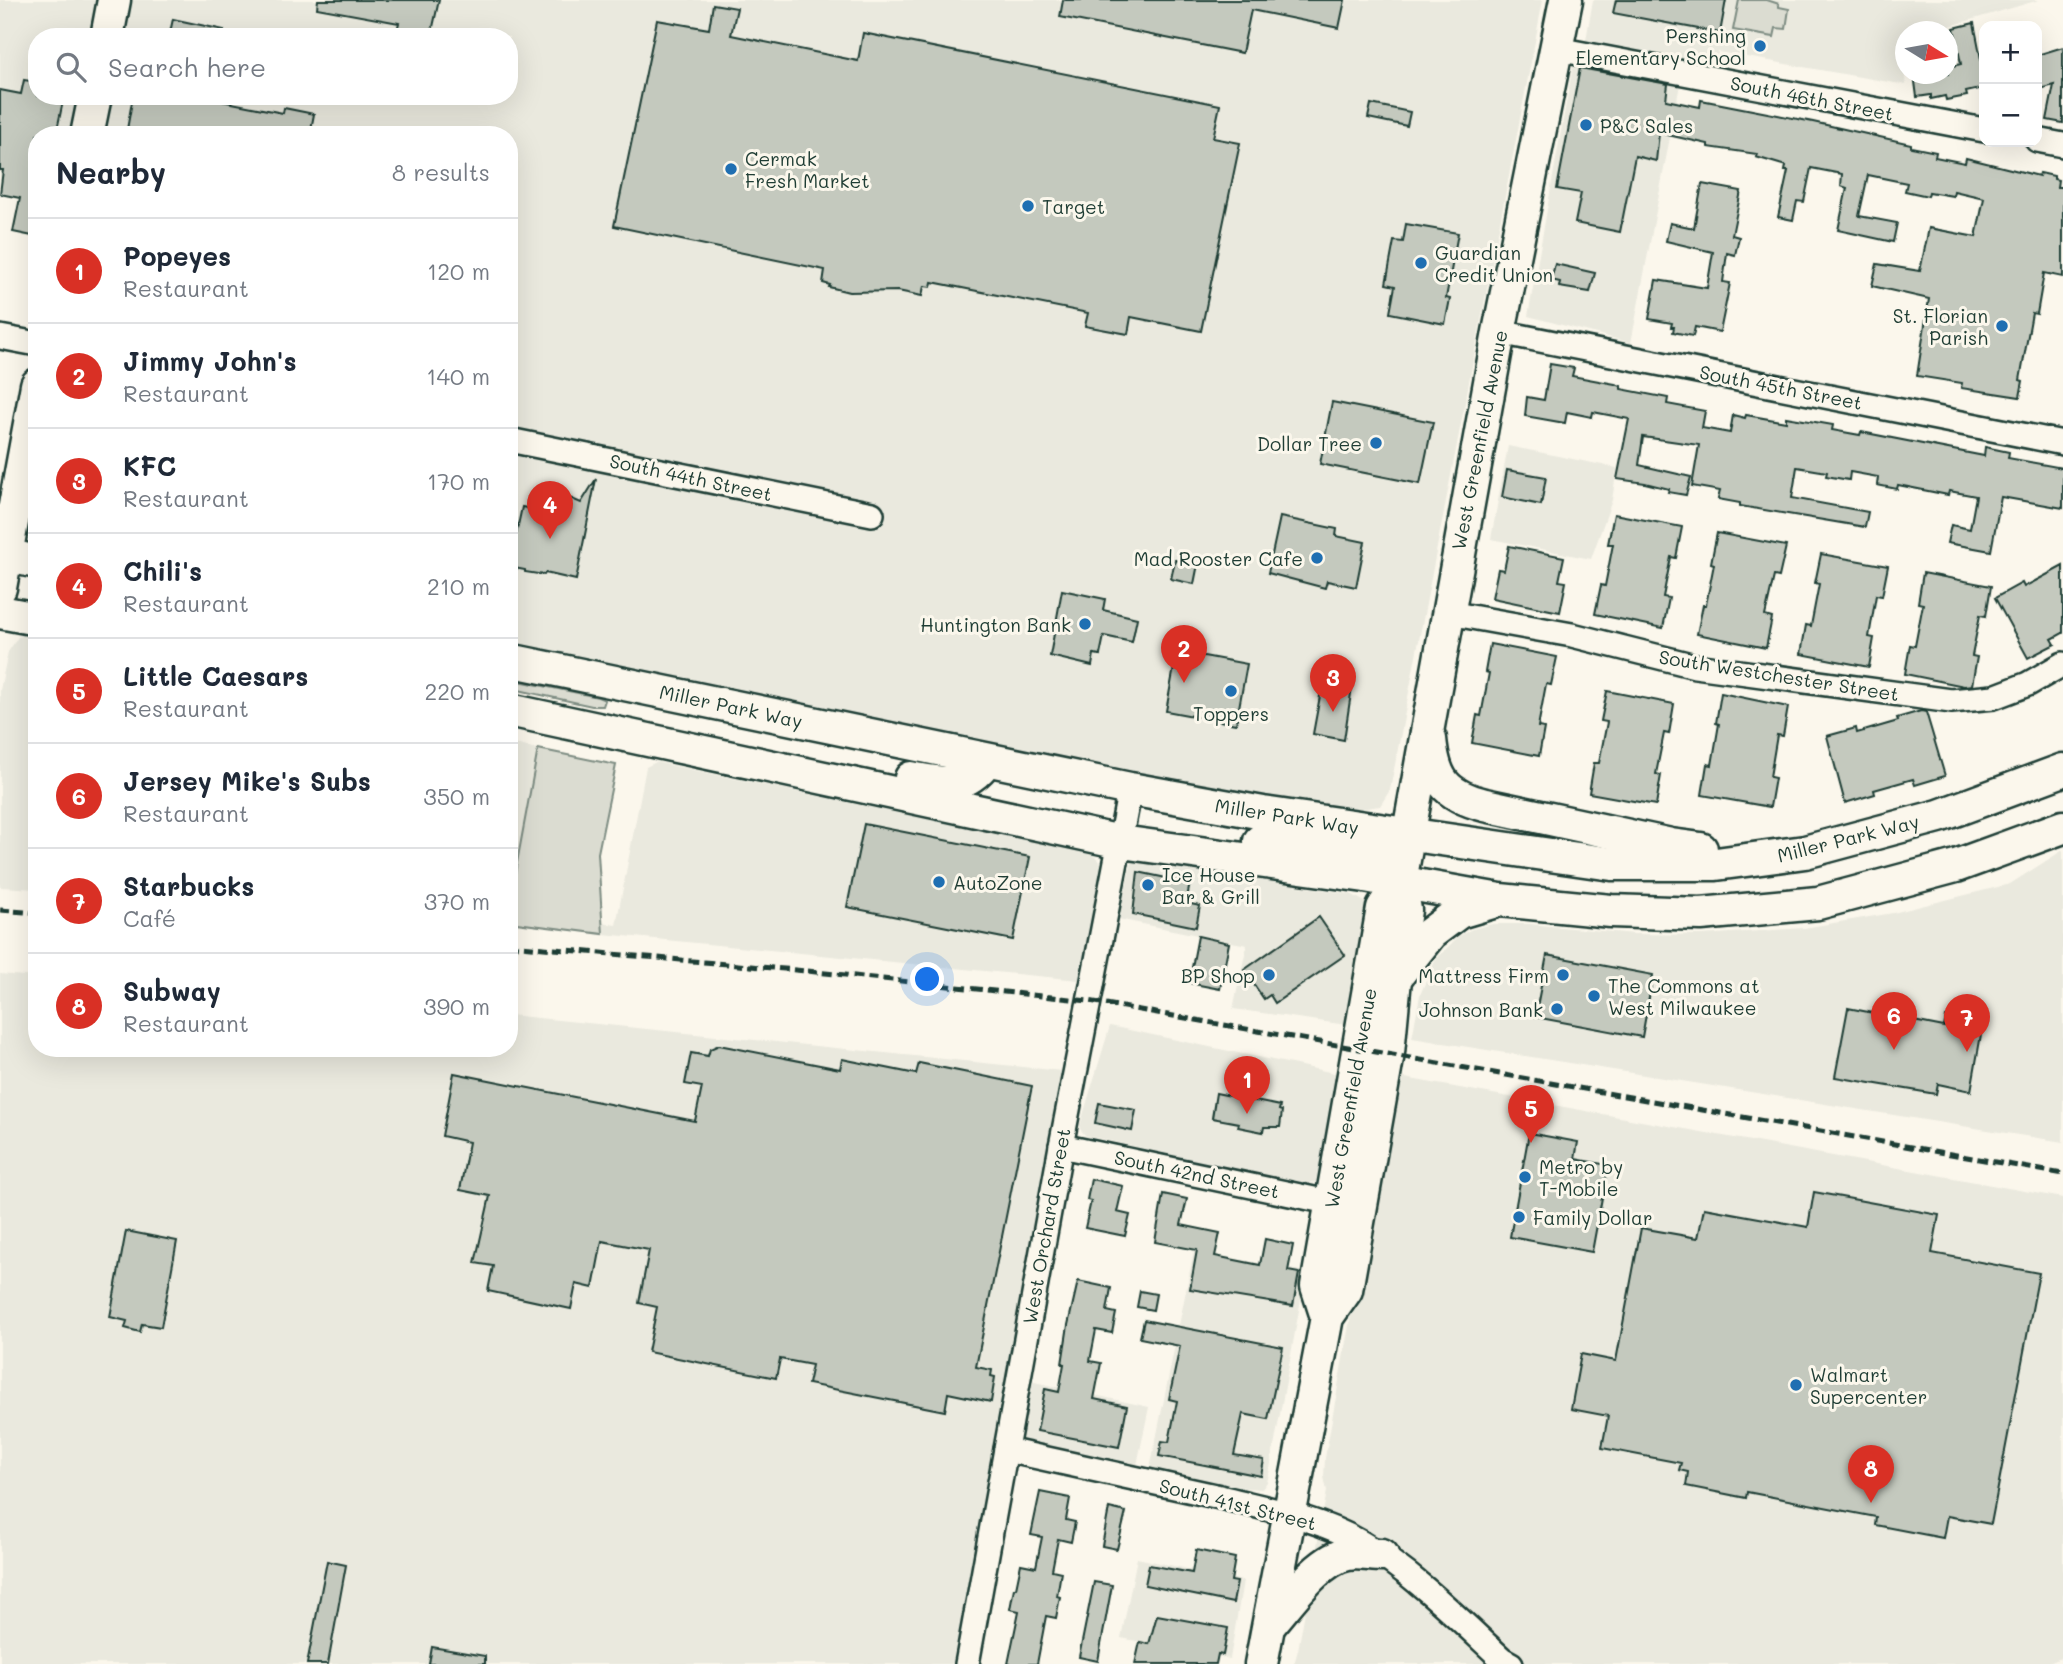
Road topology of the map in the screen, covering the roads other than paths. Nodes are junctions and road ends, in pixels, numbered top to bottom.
1 (114, 0) edge
2 (1566, 0) edge
3 (109, 28) edge
4 (1557, 49) junction
5 (93, 105) edge
6 (89, 126) edge
7 (1979, 129) edge
8 (2042, 141) edge
9 (2063, 145) edge
10 (1499, 332) junction
11 (0, 337) edge
12 (28, 342) edge
13 (28, 430) edge
14 (518, 442) edge
15 (2063, 443) edge
16 (872, 514) dead end
17 (3, 555) edge
18 (28, 560) edge
19 (0, 588) edge
20 (0, 612) edge
21 (1449, 613) junction
22 (28, 617) edge
23 (518, 662) edge
24 (2063, 664) edge
25 (518, 712) edge
26 (1429, 727) junction
27 (987, 760) junction
28 (791, 770) junction
29 (2063, 770) edge
30 (1130, 789) junction
31 (2063, 827) edge
32 (1409, 834) junction
33 (1121, 842) junction
34 (1178, 849) junction
35 (1768, 857) junction
36 (1400, 882) junction
37 (1500, 900) junction
38 (1775, 908) junction
39 (1395, 979) junction
40 (1060, 1146) junction
41 (1332, 1203) junction
42 (1327, 1317) junction
43 (1006, 1450) junction
44 (1291, 1514) junction
45 (1382, 1555) junction
46 (1269, 1626) junction
47 (967, 1664) edge
48 (1261, 1664) edge
49 (1511, 1664) edge

1 - 3 main road
2 - 4 main road, West Greenfield Avenue
4 - 7 street, South 46th Street
4 - 10 main road, West Greenfield Avenue
5 - 6 main road
8 - 9 street
10 - 15 street, South 45th Street
10 - 21 main road, West Greenfield Avenue
11 - 12 street
13 - 17 main road
14 - 16 street, South 44th Street
17 - 18 main road
17 - 19 main road
20 - 22 main road
21 - 24 street, South Westchester Street
21 - 26 main road, West Greenfield Avenue
23 - 27 main road, Miller Park Way
25 - 28 main road
26 - 32 main road, West Greenfield Avenue
26 - 35 main road
27 - 28 main road
27 - 30 main road, Miller Park Way
28 - 33 main road
29 - 35 main road, Miller Park Way
30 - 32 main road, Miller Park Way
30 - 33 street, West Orchard Street
31 - 38 main road
32 - 34 main road
32 - 35 main road, Miller Park Way
32 - 36 main road, West Greenfield Avenue
33 - 34 main road
33 - 40 street, West Orchard Street
34 - 36 main road
35 - 38 main road
36 - 37 main road
36 - 39 main road, West Greenfield Avenue
36 - 41 main road, West Greenfield Avenue
37 - 38 main road
37 - 39 main road
39 - 42 main road, West Greenfield Avenue
40 - 41 street, South 42nd Street
40 - 43 street, West Orchard Street
41 - 42 main road, West Greenfield Avenue
42 - 44 main road, West Greenfield Avenue
43 - 44 street, South 41st Street
43 - 47 street, West Orchard Street
44 - 45 street, South 41st Street
44 - 46 main road, West Greenfield Avenue
45 - 46 main road
45 - 49 street, South 41st Street
46 - 48 main road, West Greenfield Avenue

